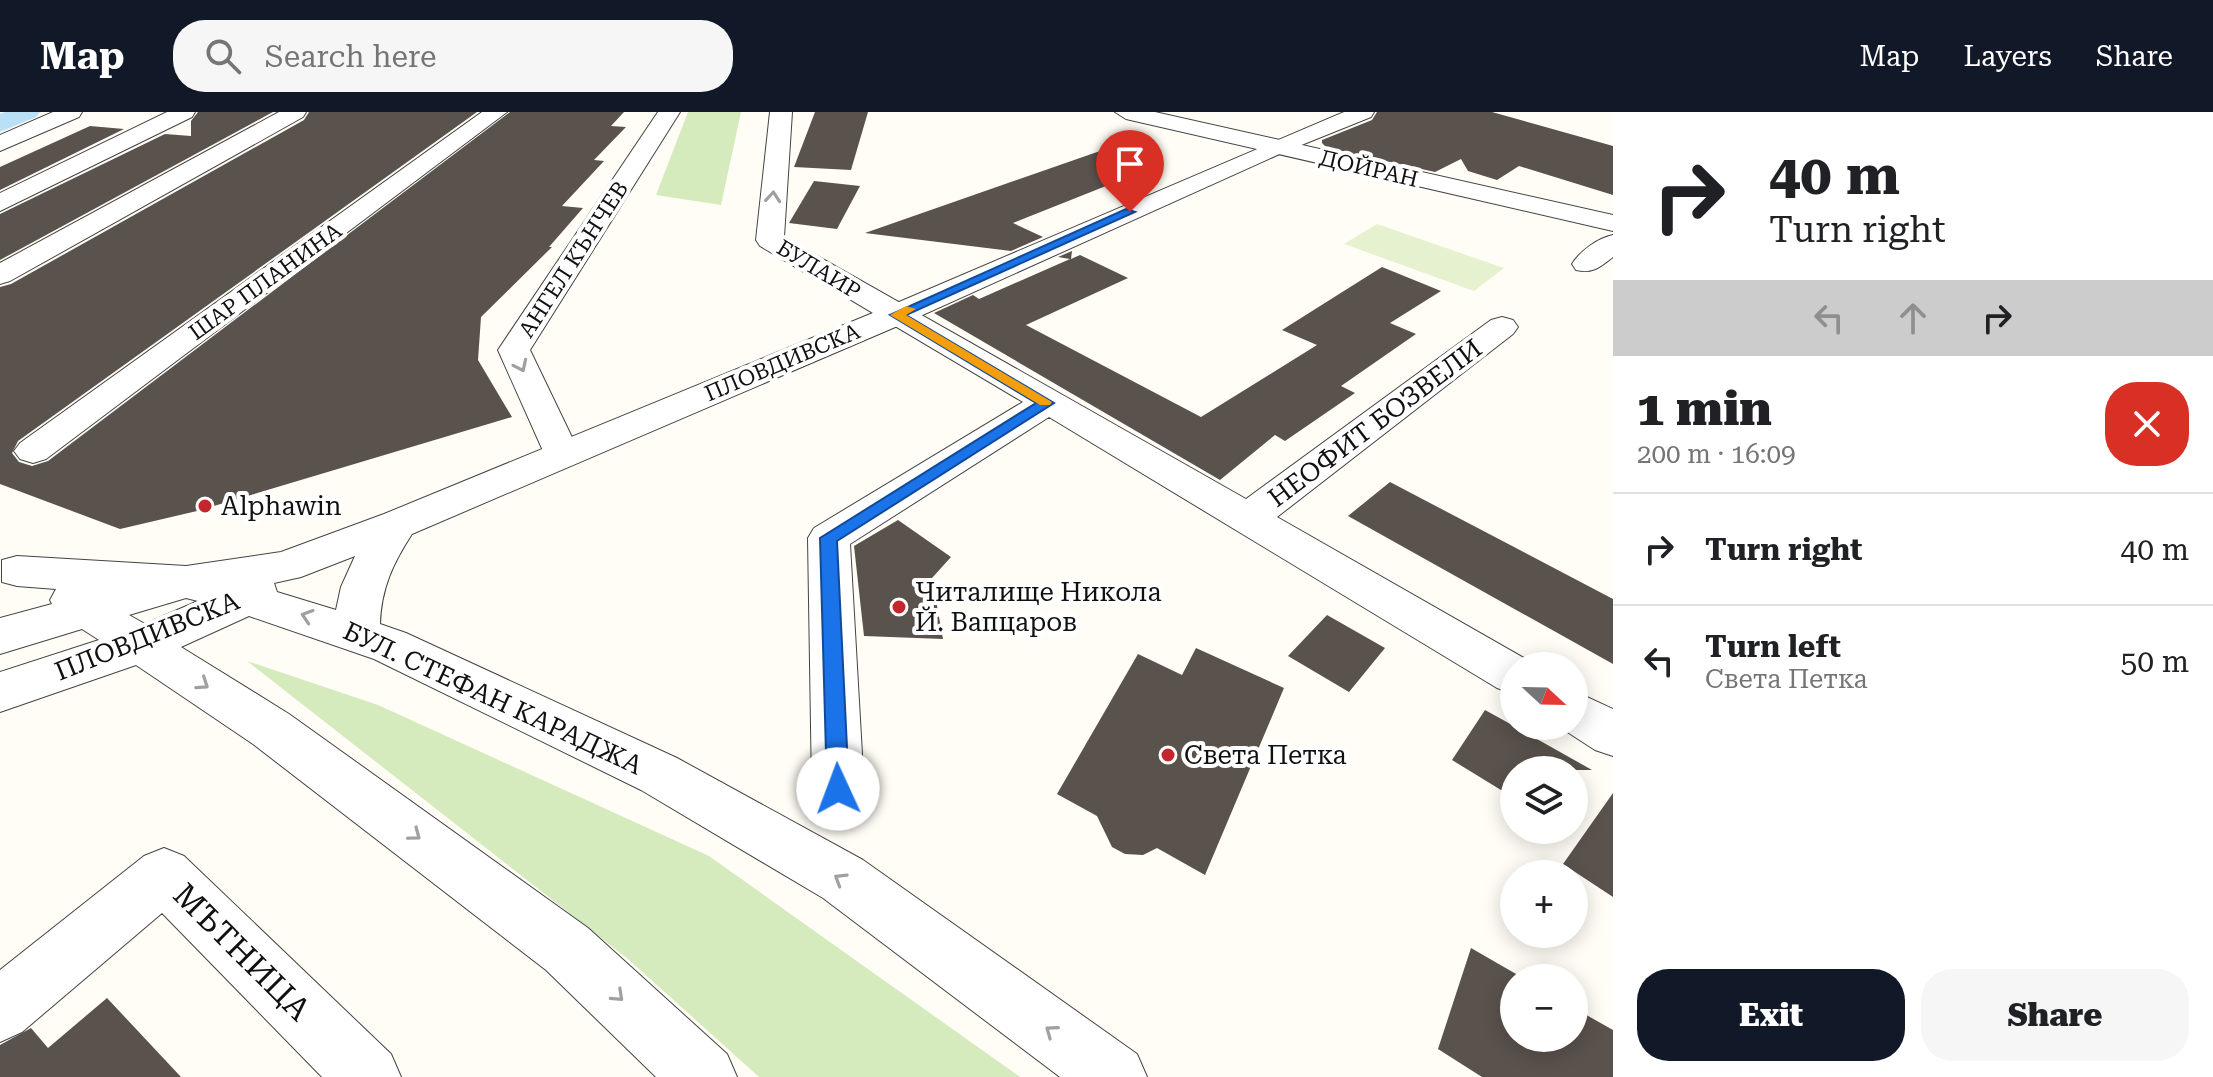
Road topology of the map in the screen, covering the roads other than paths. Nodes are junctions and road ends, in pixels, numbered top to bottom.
1 (71, 112) edge
2 (184, 112) edge
3 (295, 112) edge
4 (496, 112) edge
5 (669, 112) edge
6 (781, 112) edge
7 (1126, 112) edge
8 (1363, 112) edge
9 (0, 144) edge
10 (1276, 147) junction
11 (0, 203) edge
12 (0, 212) edge
13 (94, 223) junction
14 (1613, 223) edge
15 (1613, 243) edge
16 (1586, 264) dead end
17 (0, 275) edge
18 (896, 315) junction
19 (1502, 327) dead end
20 (1047, 403) junction
21 (33, 451) dead end
22 (561, 454) junction
23 (1248, 518) junction
24 (398, 524) junction
25 (8, 566) edge
26 (286, 566) junction
27 (186, 582) junction
28 (248, 598) junction
29 (87, 609) junction
30 (357, 633) junction
31 (0, 636) edge
32 (144, 644) junction
33 (1500, 667) edge
34 (0, 692) edge
35 (1588, 720) edge
36 (1613, 735) edge
37 (838, 789) dead end
38 (0, 1010) edge
39 (368, 1077) edge
40 (704, 1077) edge
41 (1114, 1077) edge

1 - 9 street
2 - 11 street
3 - 13 street
4 - 21 street, ШАР ПЛАНИНА
5 -> 22 street, АНГЕЛ КЪНЧЕВ
18 -> 6 street, БУЛАИР
7 - 10 street, ДОЙРАН
8 - 10 street, ПЛОВДИВСКА
10 - 14 street, ДОЙРАН
10 - 18 street, ПЛОВДИВСКА
12 - 13 street
13 - 17 street
15 - 16 street
18 - 20 street
18 - 22 street, ПЛОВДИВСКА
19 - 23 street, НЕОФИТ БОЗВЕЛИ
20 - 23 street
20 - 37 street
22 - 24 street, ПЛОВДИВСКА
23 - 33 street
24 - 26 street, ПЛОВДИВСКА
24 - 30 street
25 - 27 street, БУЛ. СТЕФАН КАРАДЖА
25 - 29 street, БУЛ. СТЕФАН КАРАДЖА
26 - 27 street, ПЛОВДИВСКА
26 - 28 street, ПЛОВДИВСКА
27 - 28 street, БУЛ. СТЕФАН КАРАДЖА
27 - 29 street, ПЛОВДИВСКА
30 -> 28 street, БУЛ. СТЕФАН КАРАДЖА
28 - 32 street, ПЛОВДИВСКА
29 - 31 street, ПЛОВДИВСКА
29 - 32 street, БУЛ. СТЕФАН КАРАДЖА
41 -> 30 street, БУЛ. СТЕФАН КАРАДЖА
32 - 34 street, ПЛОВДИВСКА
32 -> 40 street, БУЛ. СТЕФАН КАРАДЖА
35 - 36 street
38 - 39 street, МЪТНИЦА

